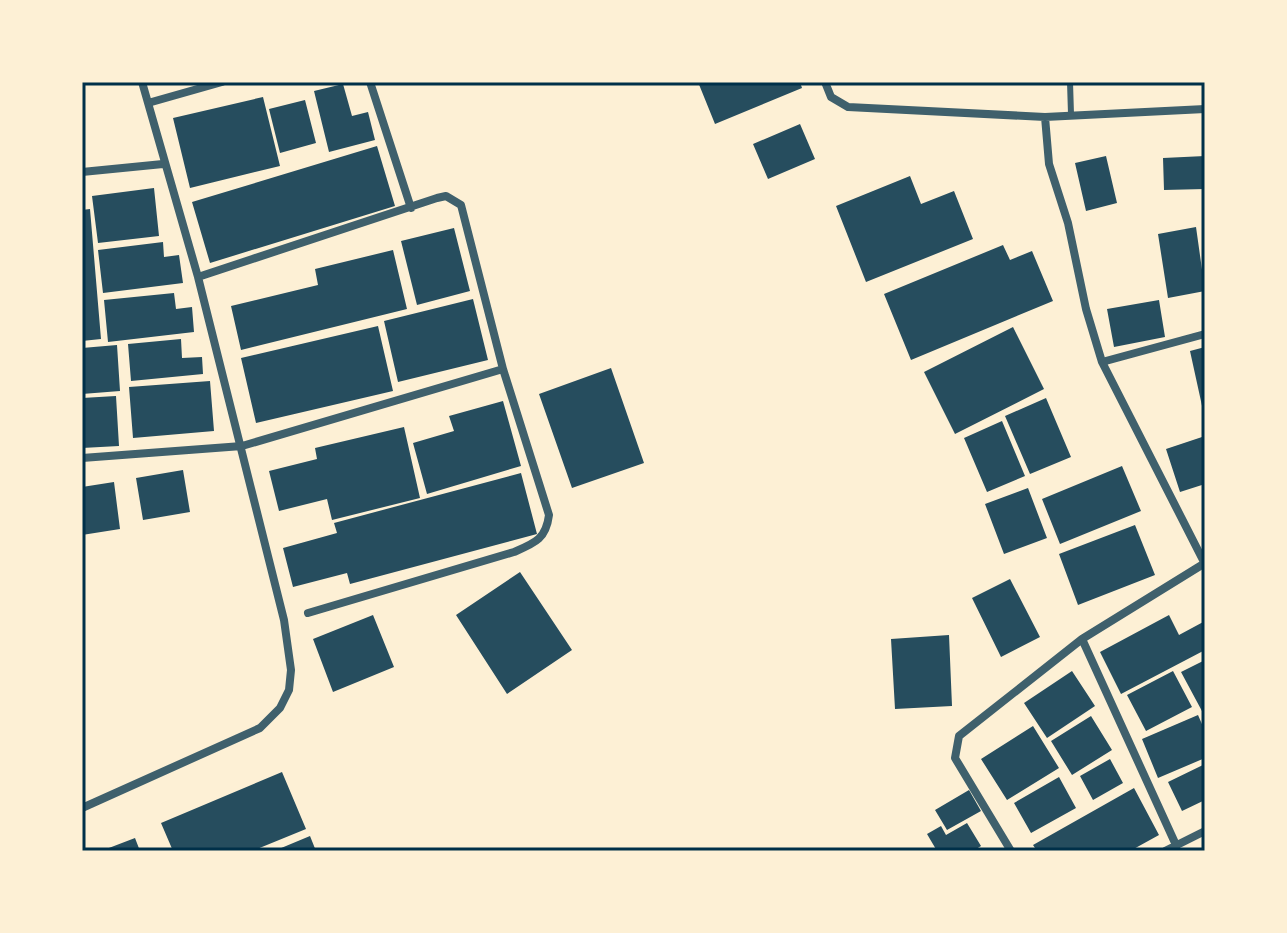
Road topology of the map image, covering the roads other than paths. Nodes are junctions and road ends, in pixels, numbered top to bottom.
1 (142, 82) edge
2 (222, 82) edge
3 (370, 82) edge
4 (825, 82) edge
5 (1070, 82) edge
6 (148, 103) junction
7 (1205, 109) edge
8 (1071, 114) junction
9 (1045, 117) junction
10 (163, 164) junction
11 (82, 172) edge
12 (411, 208) junction
13 (198, 277) junction
14 (1205, 334) edge
15 (1102, 362) junction
16 (503, 369) junction
17 (242, 446) junction
18 (82, 458) edge
19 (1205, 563) edge
20 (308, 613) dead end
21 (1082, 639) junction
22 (82, 808) edge
23 (1205, 831) edge
24 (1176, 845) junction
25 (1011, 851) edge
26 (1165, 851) edge

1 - 6 street
2 - 6 street
3 - 12 street
4 - 9 street
5 - 8 lane
6 - 10 street
7 - 8 street
8 - 9 street
9 - 15 street
10 - 11 street
10 - 13 street
12 - 13 street
12 - 16 street
13 - 17 street
14 - 15 street
15 - 19 street
16 - 17 street
16 - 20 street
17 - 18 street
17 - 22 street
19 - 21 street
21 - 24 street
21 - 25 street
23 - 24 street
24 - 26 street

